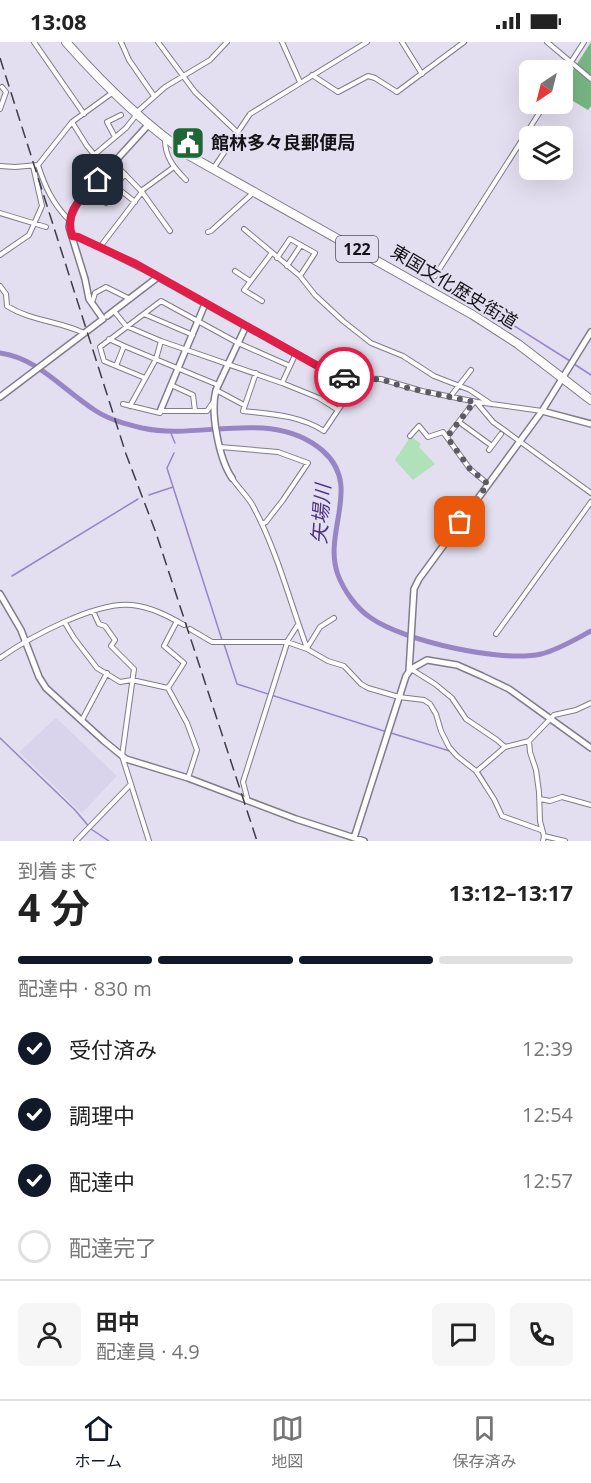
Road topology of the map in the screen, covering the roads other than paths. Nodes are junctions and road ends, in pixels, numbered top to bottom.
1 (34, 42) edge
2 (66, 42) edge
3 (121, 42) edge
4 (158, 42) edge
5 (227, 42) edge
6 (282, 42) edge
7 (367, 42) edge
8 (402, 42) edge
9 (464, 42) edge
10 (546, 42) edge
11 (584, 42) edge
12 (567, 60) edge
13 (573, 60) edge
14 (573, 65) edge
15 (422, 74) junction
16 (184, 75) junction
17 (312, 75) junction
18 (591, 79) edge
19 (300, 82) junction
20 (2, 87) dead end
21 (113, 92) junction
22 (154, 96) junction
23 (0, 109) edge
24 (137, 113) junction
25 (84, 114) junction
26 (539, 114) edge
27 (121, 115) dead end
28 (72, 122) junction
29 (149, 124) junction
30 (237, 132) junction
31 (115, 137) junction
32 (166, 138) junction
33 (94, 155) junction
34 (114, 163) junction
35 (36, 165) junction
36 (0, 166) edge
37 (174, 167) junction
38 (213, 169) junction
39 (107, 170) junction
40 (125, 174) junction
41 (186, 180) dead end
42 (90, 189) junction
43 (142, 192) junction
44 (254, 192) junction
45 (135, 202) junction
46 (106, 203) dead end
47 (0, 213) edge
48 (69, 220) junction
49 (33, 224) junction
50 (46, 227) dead end
51 (244, 229) dead end
52 (170, 231) dead end
53 (208, 232) dead end
54 (72, 236) junction
55 (301, 245) junction
56 (100, 248) junction
57 (271, 254) junction
58 (0, 255) edge
59 (277, 258) junction
60 (287, 266) junction
61 (235, 271) dead end
62 (300, 276) junction
63 (435, 276) dead end
64 (159, 277) junction
65 (250, 281) junction
66 (0, 286) edge
67 (131, 299) junction
68 (90, 301) junction
69 (262, 301) dead end
70 (205, 304) junction
71 (114, 310) junction
72 (144, 314) junction
73 (107, 316) dead end
74 (198, 321) junction
75 (126, 326) junction
76 (246, 326) junction
77 (591, 332) edge
78 (84, 333) junction
79 (192, 335) junction
80 (110, 339) junction
81 (161, 341) junction
82 (238, 343) junction
83 (124, 346) junction
84 (186, 349) junction
85 (296, 353) junction
86 (156, 359) junction
87 (229, 363) junction
88 (316, 365) joint
89 (116, 366) junction
90 (290, 366) junction
91 (178, 368) junction
92 (471, 370) dead end
93 (256, 373) junction
94 (145, 378) junction
95 (563, 378) junction
96 (359, 380) junction
97 (282, 383) junction
98 (171, 385) junction
99 (458, 386) junction
100 (217, 388) junction
101 (0, 397) edge
102 (450, 397) junction
103 (591, 400) edge
104 (214, 401) junction
105 (476, 402) junction
106 (123, 404) dead end
107 (491, 404) junction
108 (244, 405) junction
109 (130, 406) junction
110 (161, 410) junction
111 (338, 410) junction
112 (195, 411) junction
113 (542, 411) junction
114 (459, 422) junction
115 (591, 424) edge
116 (501, 434) dead end
117 (410, 436) dead end
118 (447, 437) junction
119 (519, 441) junction
120 (220, 445) junction
121 (231, 478) joint
122 (488, 484) junction
123 (591, 493) edge
124 (591, 502) edge
125 (262, 524) junction
126 (0, 594) edge
127 (93, 611) junction
128 (334, 618) dead end
129 (177, 621) junction
130 (65, 623) junction
131 (183, 625) dead end
132 (298, 626) junction
133 (190, 629) dead end
134 (496, 633) dead end
135 (26, 641) junction
136 (287, 642) junction
137 (307, 649) junction
138 (0, 658) edge
139 (410, 670) junction
140 (107, 673) junction
141 (132, 680) junction
142 (168, 688) junction
143 (399, 697) junction
144 (591, 703) edge
145 (549, 718) junction
146 (81, 721) junction
147 (529, 741) junction
148 (505, 747) junction
149 (591, 748) edge
150 (122, 756) junction
151 (476, 771) junction
152 (188, 778) junction
153 (130, 785) junction
154 (540, 799) junction
155 (248, 801) junction
156 (591, 804) edge
157 (541, 830) junction
158 (544, 836) junction
159 (354, 838) junction
160 (76, 841) edge
161 (149, 841) edge
162 (364, 841) edge
163 (543, 841) edge
164 (565, 841) edge

1 - 25 street
2 - 21 highway, 東国文化歴史街道 / 122
3 - 22 street
4 - 16 street
5 - 16 street
6 - 19 street
7 - 17 street
8 - 15 street
9 - 15 street
10 - 12 street
11 - 13 street
14 - 18 street
15 - 17 street
16 - 22 street
16 - 30 street
17 - 19 street
19 - 30 street
20 - 23 street
21 - 24 highway, 東国文化歴史街道 / 122
21 - 25 street
22 - 24 street
24 - 29 highway, 東国文化歴史街道 / 122
24 - 31 street
25 - 28 street
26 - 63 street
27 - 31 street
28 - 33 street
28 - 35 street
29 - 32 highway, 東国文化歴史街道 / 122
29 - 34 street
30 - 38 street
31 - 33 street
32 - 37 street
32 - 38 highway, 東国文化歴史街道 / 122
33 - 39 street
34 - 39 street
34 - 40 street
35 - 36 street
35 - 48 street
35 - 49 street
37 - 41 street
37 - 43 street
38 - 44 highway, 東国文化歴史街道 / 122
39 - 42 street
40 - 43 street
40 - 45 street
42 - 46 street
42 - 48 street
43 - 45 street
43 - 52 street
44 - 53 street
44 - 95 highway, 東国文化歴史街道 / 122
45 - 56 street
47 - 49 street
48 - 54 street
49 - 50 street
49 - 58 street
51 - 57 street
54 - 56 street
54 - 68 street
55 - 59 street
55 - 60 street
55 - 62 street
56 - 64 street
57 - 59 street
57 - 65 street
59 - 60 street
60 - 62 street
61 - 65 street
62 - 99 street
64 - 67 street
64 - 70 street
65 - 69 street
66 - 78 street
67 - 68 street
67 - 71 street
68 - 78 street
70 - 74 street
70 - 76 street
71 - 73 street
71 - 75 street
72 - 74 street
72 - 75 street
72 - 79 street
74 - 79 street
74 - 82 street
75 - 80 street
75 - 81 street
76 - 82 street
76 - 85 street
77 - 95 street
78 - 101 street
79 - 84 street
80 - 83 street
80 - 89 street
81 - 84 street
81 - 86 street
82 - 87 street
82 - 90 street
83 - 86 street
83 - 89 street
84 - 87 street
84 - 91 street
85 - 88 street
85 - 90 street
86 - 91 street
86 - 94 street
87 - 93 street
87 - 100 street
88 - 96 street
89 - 94 street
90 - 97 street
91 - 98 street
91 - 100 street
92 - 99 street
93 - 97 street
93 - 108 street
94 - 109 street
95 - 103 highway, 東国文化歴史街道 / 122
95 - 113 street
96 - 102 street
96 - 111 street
97 - 111 street
98 - 110 street
98 - 112 street
99 - 102 street
99 - 107 street
100 - 104 street
100 - 108 street
102 - 105 street
104 - 112 street
104 - 120 street
105 - 107 street
105 - 114 street
105 - 119 street
106 - 109 street
107 - 113 street
108 - 111 street
109 - 110 street
110 - 112 street
113 - 115 street
113 - 119 street
114 - 116 street
114 - 118 street
117 - 118 street
118 - 122 street
119 - 122 street
119 - 123 street
120 - 121 street
120 - 125 street
121 - 125 street
122 - 139 street
124 - 134 street
125 - 132 street
126 - 135 street
127 - 129 street
127 - 130 street
127 - 141 street
128 - 137 street
129 - 131 street
129 - 142 street
130 - 135 street
130 - 140 street
132 - 136 street
132 - 137 street
133 - 136 street
135 - 138 street
135 - 146 street
136 - 137 street
136 - 155 street
137 - 143 street
139 - 143 street
139 - 145 street
139 - 148 street
140 - 141 street
140 - 146 street
141 - 142 street
141 - 150 street
142 - 152 street
143 - 151 street
143 - 159 street
144 - 145 street
145 - 147 street
145 - 149 street
146 - 150 street
147 - 148 street
147 - 154 street
148 - 151 street
150 - 152 street
150 - 153 street
151 - 157 street
152 - 155 street
153 - 160 street
153 - 161 street
154 - 156 street
154 - 157 street
155 - 159 street
157 - 158 street
158 - 163 street
158 - 164 street
159 - 162 street

